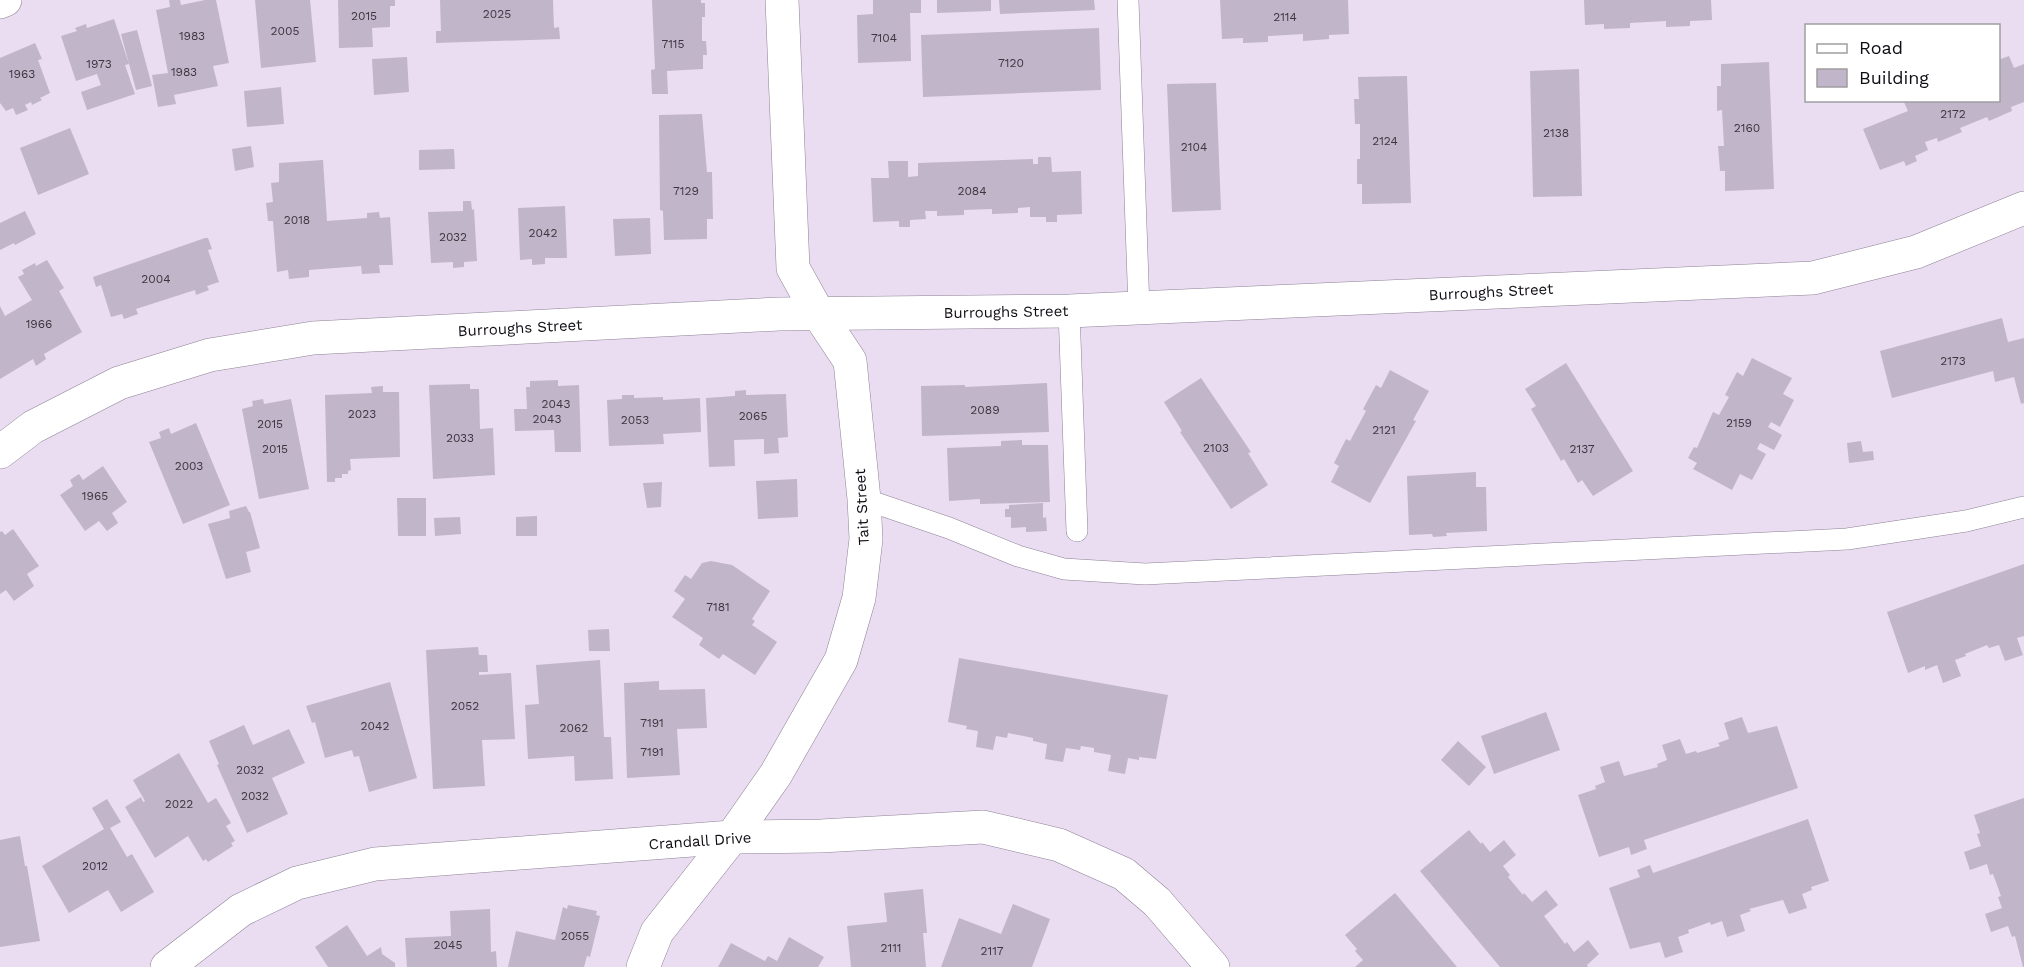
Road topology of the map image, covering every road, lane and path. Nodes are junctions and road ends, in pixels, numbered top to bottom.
1 (5, 0) edge
2 (782, 0) edge
3 (1128, 0) edge
4 (0, 2) edge
5 (2024, 208) edge
6 (1139, 309) junction
7 (1070, 311) junction
8 (818, 313) junction
9 (0, 452) edge
10 (864, 500) junction
11 (2024, 507) edge
12 (1077, 531) dead end
13 (732, 837) junction
14 (167, 967) edge
15 (643, 967) edge
16 (1213, 967) edge

1 - 4 street
2 - 8 street, Tait Street
3 - 6 lane
5 - 6 street, Burroughs Street
6 - 7 street, Burroughs Street
7 - 8 street, Burroughs Street
7 - 12 lane
8 - 9 street, Burroughs Street
8 - 10 street, Tait Street
10 - 11 lane
10 - 13 street, Tait Street
13 - 14 street, Crandall Drive
13 - 15 street, Tait Street
13 - 16 street, Crandall Drive

